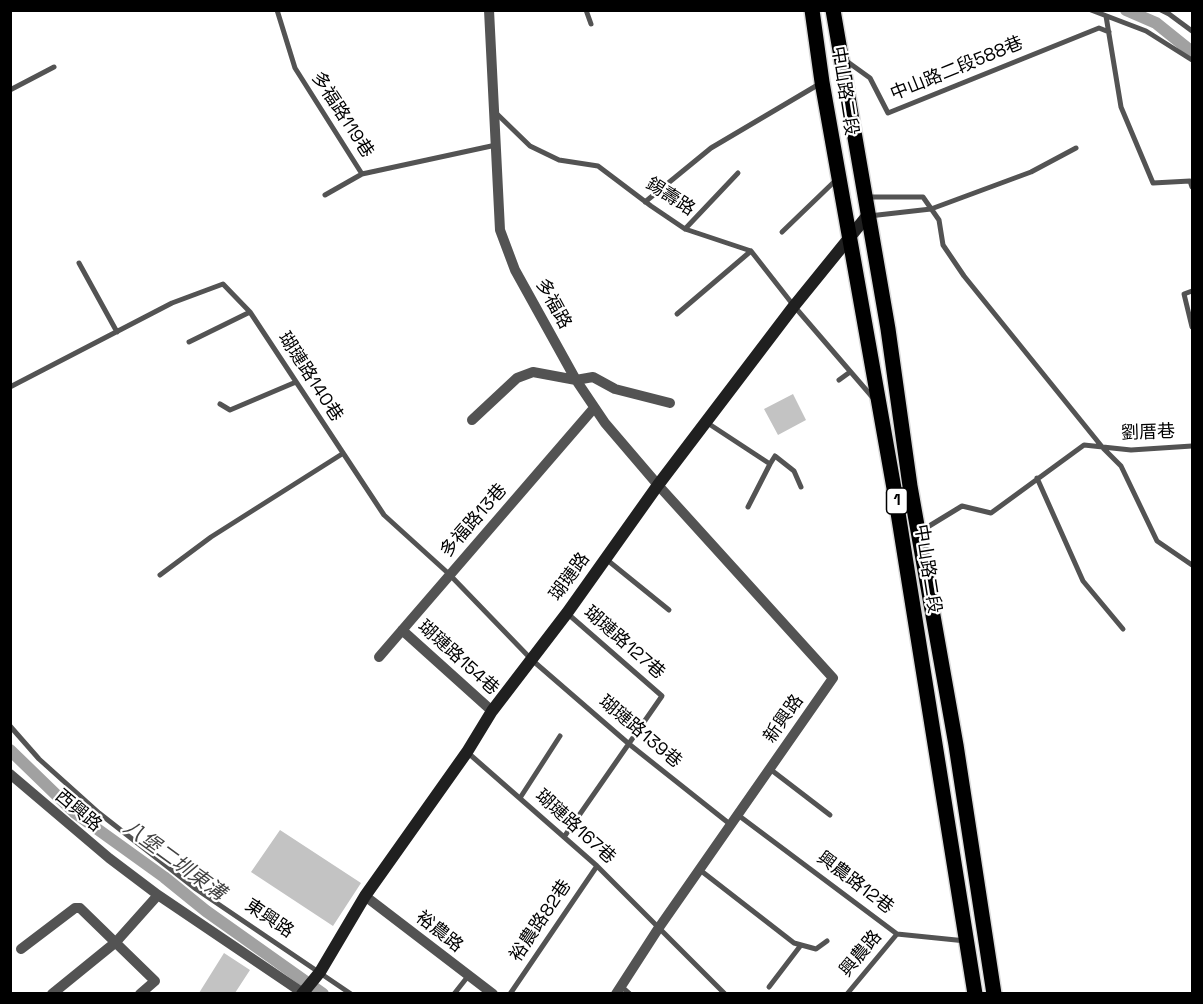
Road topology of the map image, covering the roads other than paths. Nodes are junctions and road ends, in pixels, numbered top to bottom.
1 (277, 10) edge
2 (489, 10) edge
3 (586, 10) edge
4 (812, 10) edge
5 (833, 10) edge
6 (1091, 10) edge
7 (1161, 10) edge
8 (1106, 16) junction
9 (591, 24) dead end
10 (1109, 32) junction
11 (1192, 32) edge
12 (839, 56) junction
13 (1192, 60) edge
14 (54, 67) dead end
15 (822, 82) junction
16 (10, 90) edge
17 (493, 110) junction
18 (496, 145) junction
19 (1076, 148) dead end
20 (738, 173) dead end
21 (362, 174) junction
22 (839, 177) junction
23 (1192, 187) edge
24 (324, 195) dead end
25 (864, 197) junction
26 (645, 202) junction
27 (931, 209) junction
28 (867, 216) junction
29 (685, 229) junction
30 (782, 232) dead end
31 (850, 238) junction
32 (751, 251) junction
33 (79, 263) dead end
34 (1192, 291) edge
35 (794, 306) junction
36 (250, 312) junction
37 (677, 314) dead end
38 (1192, 327) edge
39 (117, 332) junction
40 (189, 342) dead end
41 (850, 372) junction
42 (576, 380) junction
43 (840, 380) dead end
44 (296, 382) junction
45 (10, 387) edge
46 (670, 403) dead end
47 (220, 404) dead end
48 (879, 405) junction
49 (594, 408) junction
50 (472, 420) dead end
51 (706, 422) junction
52 (1192, 446) edge
53 (1103, 448) junction
54 (342, 454) junction
55 (770, 464) junction
56 (1037, 478) junction
57 (658, 485) junction
58 (801, 487) dead end
59 (748, 507) dead end
60 (918, 533) junction
61 (902, 534) junction
62 (606, 559) junction
63 (1192, 565) edge
64 (449, 574) junction
65 (160, 575) dead end
66 (669, 609) dead end
67 (567, 613) junction
68 (1123, 629) dead end
69 (402, 630) junction
70 (379, 657) dead end
71 (532, 660) junction
72 (492, 711) junction
73 (10, 726) edge
74 (560, 736) dead end
75 (629, 744) junction
76 (467, 752) junction
77 (770, 769) junction
78 (10, 774) edge
79 (520, 798) junction
80 (738, 815) junction
81 (830, 815) dead end
82 (731, 825) junction
83 (564, 837) junction
84 (597, 866) junction
85 (700, 870) junction
86 (158, 895) junction
87 (365, 896) junction
88 (658, 929) junction
89 (897, 934) junction
90 (828, 941) dead end
91 (967, 941) junction
92 (116, 942) junction
93 (801, 945) junction
94 (21, 950) dead end
95 (320, 971) junction
96 (469, 975) junction
97 (769, 987) dead end
98 (618, 990) edge
99 (52, 993) edge
100 (140, 993) edge
101 (303, 993) edge
102 (351, 993) edge
103 (454, 993) edge
104 (493, 993) edge
105 (510, 993) edge
106 (630, 993) edge
107 (725, 993) edge
108 (847, 993) edge
109 (975, 993) edge
110 (994, 993) edge

1 - 21 lane, 多福路119巷
2 - 17 street
3 - 9 lane
4 - 15 main road, 中山路二段 / 1
5 - 12 main road, 中山路二段 / 1
6 - 8 lane
7 - 11 lane
8 - 10 lane
8 - 13 lane
10 - 12 lane, 中山路二段588巷
10 - 23 lane
12 - 25 main road, 中山路二段 / 1
14 - 16 lane
15 - 22 main road, 中山路二段 / 1
15 - 26 lane
17 - 18 street, 多福路
17 - 26 lane, 錫壽路
18 - 21 lane, 多福路119巷
18 - 42 street, 多福路
19 - 27 lane
20 - 29 lane
21 - 24 lane
22 - 30 lane
22 - 31 main road, 中山路二段 / 1
25 - 27 lane
25 - 28 main road, 中山路二段 / 1
26 - 29 lane, 錫壽路
27 - 28 lane
27 - 53 lane
28 - 31 street, 瑚璉路
28 - 60 main road, 中山路二段 / 1
29 - 32 lane, 錫壽路
31 - 35 street, 瑚璉路
31 - 48 main road, 中山路二段 / 1
32 - 35 lane
32 - 37 lane
33 - 39 lane
34 - 38 lane
35 - 41 lane
35 - 51 street, 瑚璉路
36 - 39 lane, 瑚璉路140巷
36 - 40 lane
36 - 44 lane, 瑚璉路140巷
39 - 45 lane, 瑚璉路140巷
41 - 43 lane
41 - 48 lane
42 - 46 street
42 - 49 street, 多福路
42 - 50 street
44 - 47 lane
44 - 54 lane, 瑚璉路140巷
48 - 61 main road, 中山路二段 / 1
49 - 57 street, 多福路
49 - 64 street, 多福路13巷
51 - 55 lane
51 - 57 street, 瑚璉路
52 - 53 lane, 劉厝巷
53 - 56 lane, 劉厝巷
53 - 63 lane
54 - 64 lane, 瑚璉路140巷
54 - 65 lane
55 - 58 lane
55 - 59 lane
56 - 60 lane, 劉厝巷
56 - 68 lane
57 - 62 street, 瑚璉路
57 - 77 street, 新興路
60 - 61 lane
60 - 110 main road, 中山路二段 / 1
61 - 91 main road, 中山路二段 / 1
62 - 66 lane
62 - 67 street, 瑚璉路
64 - 69 street, 多福路13巷
64 - 71 lane, 瑚璉路140巷
67 - 71 street, 瑚璉路
67 - 75 lane, 瑚璉路127巷
69 - 70 street, 多福路13巷
69 - 72 street, 瑚璉路154巷
71 - 72 street, 瑚璉路
71 - 75 lane, 瑚璉路139巷
72 - 76 street, 瑚璉路
73 - 95 lane, 東興路
74 - 79 lane
75 - 82 lane, 瑚璉路139巷
75 - 83 lane
76 - 79 lane, 瑚璉路167巷
76 - 87 street, 瑚璉路
77 - 80 street, 新興路
77 - 81 lane
78 - 86 street, 西興路
79 - 83 lane, 瑚璉路167巷
80 - 82 street, 新興路
80 - 89 lane, 興農路12巷
82 - 85 street, 新興路
83 - 84 lane, 瑚璉路167巷
84 - 88 lane, 瑚璉路167巷
84 - 105 lane, 裕農路82巷
85 - 88 street, 新興路
85 - 93 lane
86 - 92 street
86 - 101 street, 西興路
87 - 95 street, 瑚璉路
87 - 96 street, 裕農路
88 - 98 street, 新興路
88 - 107 lane, 瑚璉路167巷
89 - 91 lane, 興農路12巷
89 - 108 lane, 興農路
90 - 93 lane
91 - 109 main road, 中山路二段 / 1
92 - 94 street
92 - 99 street
92 - 100 street
93 - 97 lane
95 - 101 street, 瑚璉路
95 - 102 lane, 東興路
96 - 103 lane
96 - 104 street, 裕農路
98 - 106 lane

